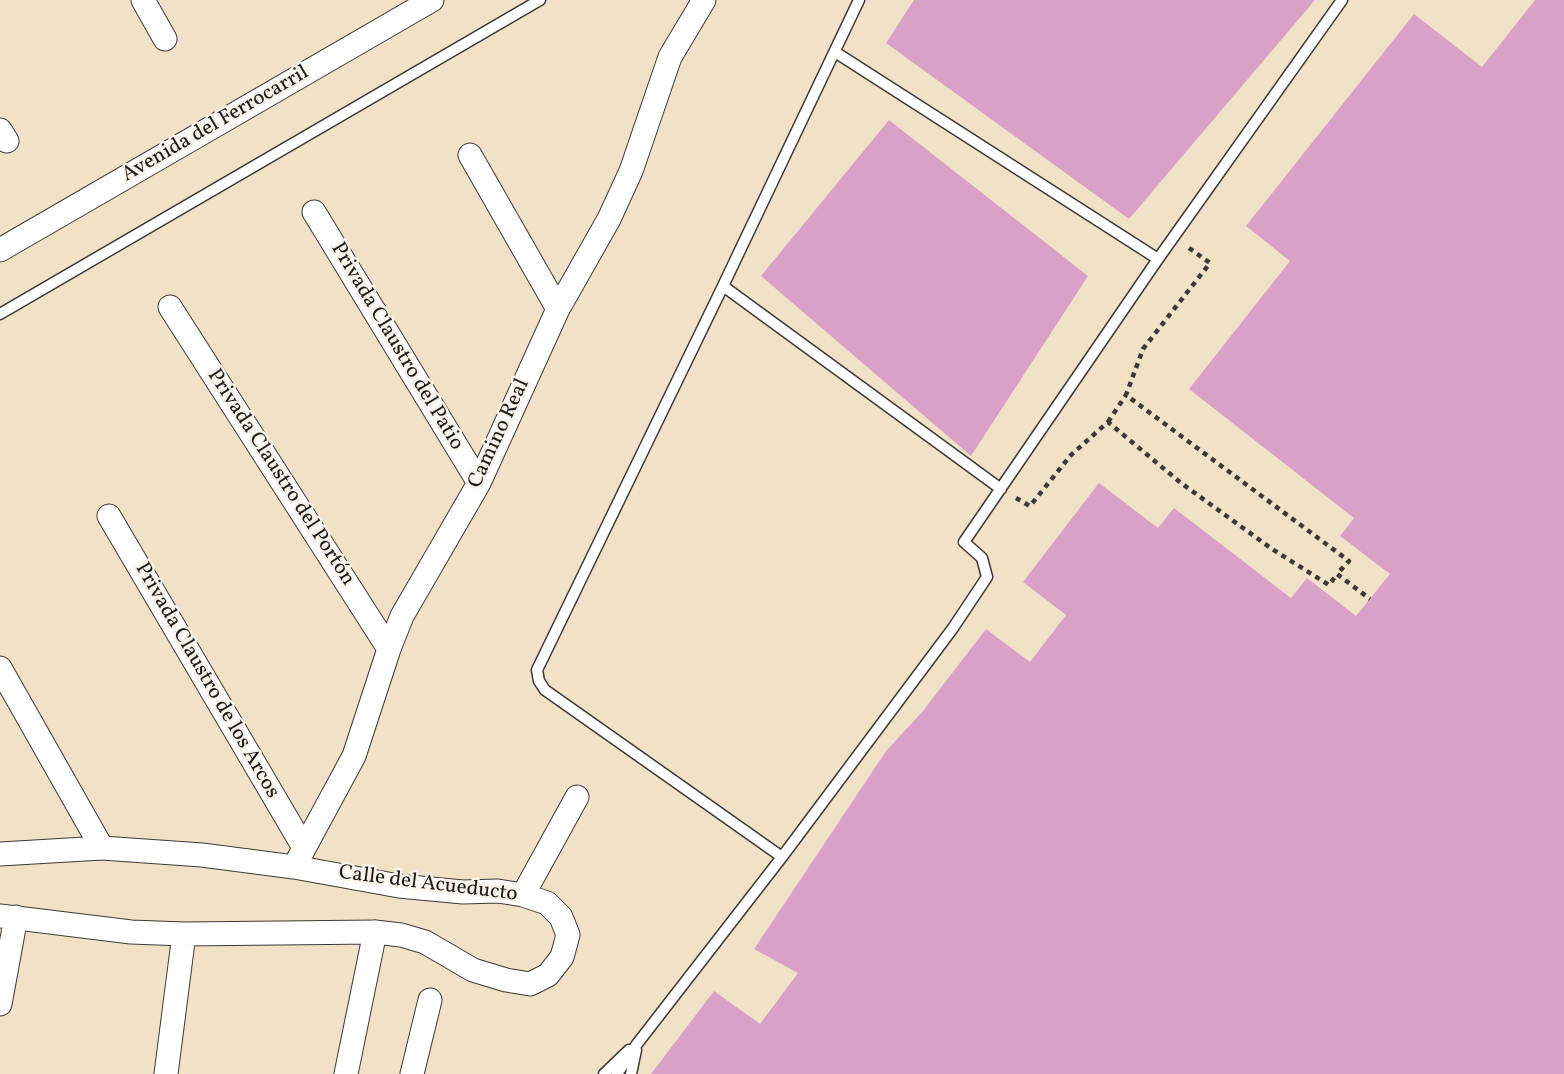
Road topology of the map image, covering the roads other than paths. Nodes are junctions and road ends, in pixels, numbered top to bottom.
1 (143, 0) edge
2 (432, 0) edge
3 (540, 0) edge
4 (704, 0) edge
5 (859, 0) edge
6 (1342, 0) edge
7 (165, 39) dead end
8 (835, 52) junction
9 (470, 155) dead end
10 (314, 212) dead end
11 (0, 250) edge
12 (1158, 259) junction
13 (723, 286) junction
14 (170, 307) dead end
15 (558, 309) junction
16 (0, 314) edge
17 (479, 483) junction
18 (1001, 489) junction
19 (109, 516) dead end
20 (389, 649) junction
21 (0, 668) edge
22 (577, 797) dead end
23 (102, 848) junction
24 (0, 855) edge
25 (298, 856) junction
26 (782, 857) junction
27 (523, 894) junction
28 (8, 916) edge
29 (375, 932) junction
30 (184, 934) junction
31 (430, 1000) dead end
32 (0, 1004) edge
33 (637, 1044) junction
34 (166, 1074) edge
35 (346, 1074) edge
36 (412, 1074) edge
37 (604, 1074) edge
38 (617, 1074) edge
39 (631, 1074) edge

1 - 7 street
2 - 11 street, Avenida del Ferrocarril
3 - 16 lane
4 - 15 street, Camino Real
5 - 8 lane
6 - 12 lane
8 - 12 lane
8 - 13 lane
9 - 15 street
10 - 17 street, Privada Claustro del Patio
12 - 18 lane
13 - 18 lane
13 - 26 lane
14 - 20 street, Privada Claustro del Portón
15 - 17 street, Camino Real
17 - 20 street, Camino Real
18 - 26 lane
19 - 25 street, Privada Claustro de los Arcos
20 - 25 street, Camino Real
21 - 23 street
22 - 27 street
23 - 24 street, Calle del Acueducto
23 - 25 street, Calle del Acueducto
25 - 27 street, Calle del Acueducto
26 - 33 lane
27 - 29 street, Calle del Acueducto
28 - 30 street, Calle del Acueducto
28 - 32 street
29 - 30 street, Calle del Acueducto
29 - 35 street
30 - 34 street
31 - 36 street
33 - 37 lane
33 - 38 lane
33 - 39 lane

